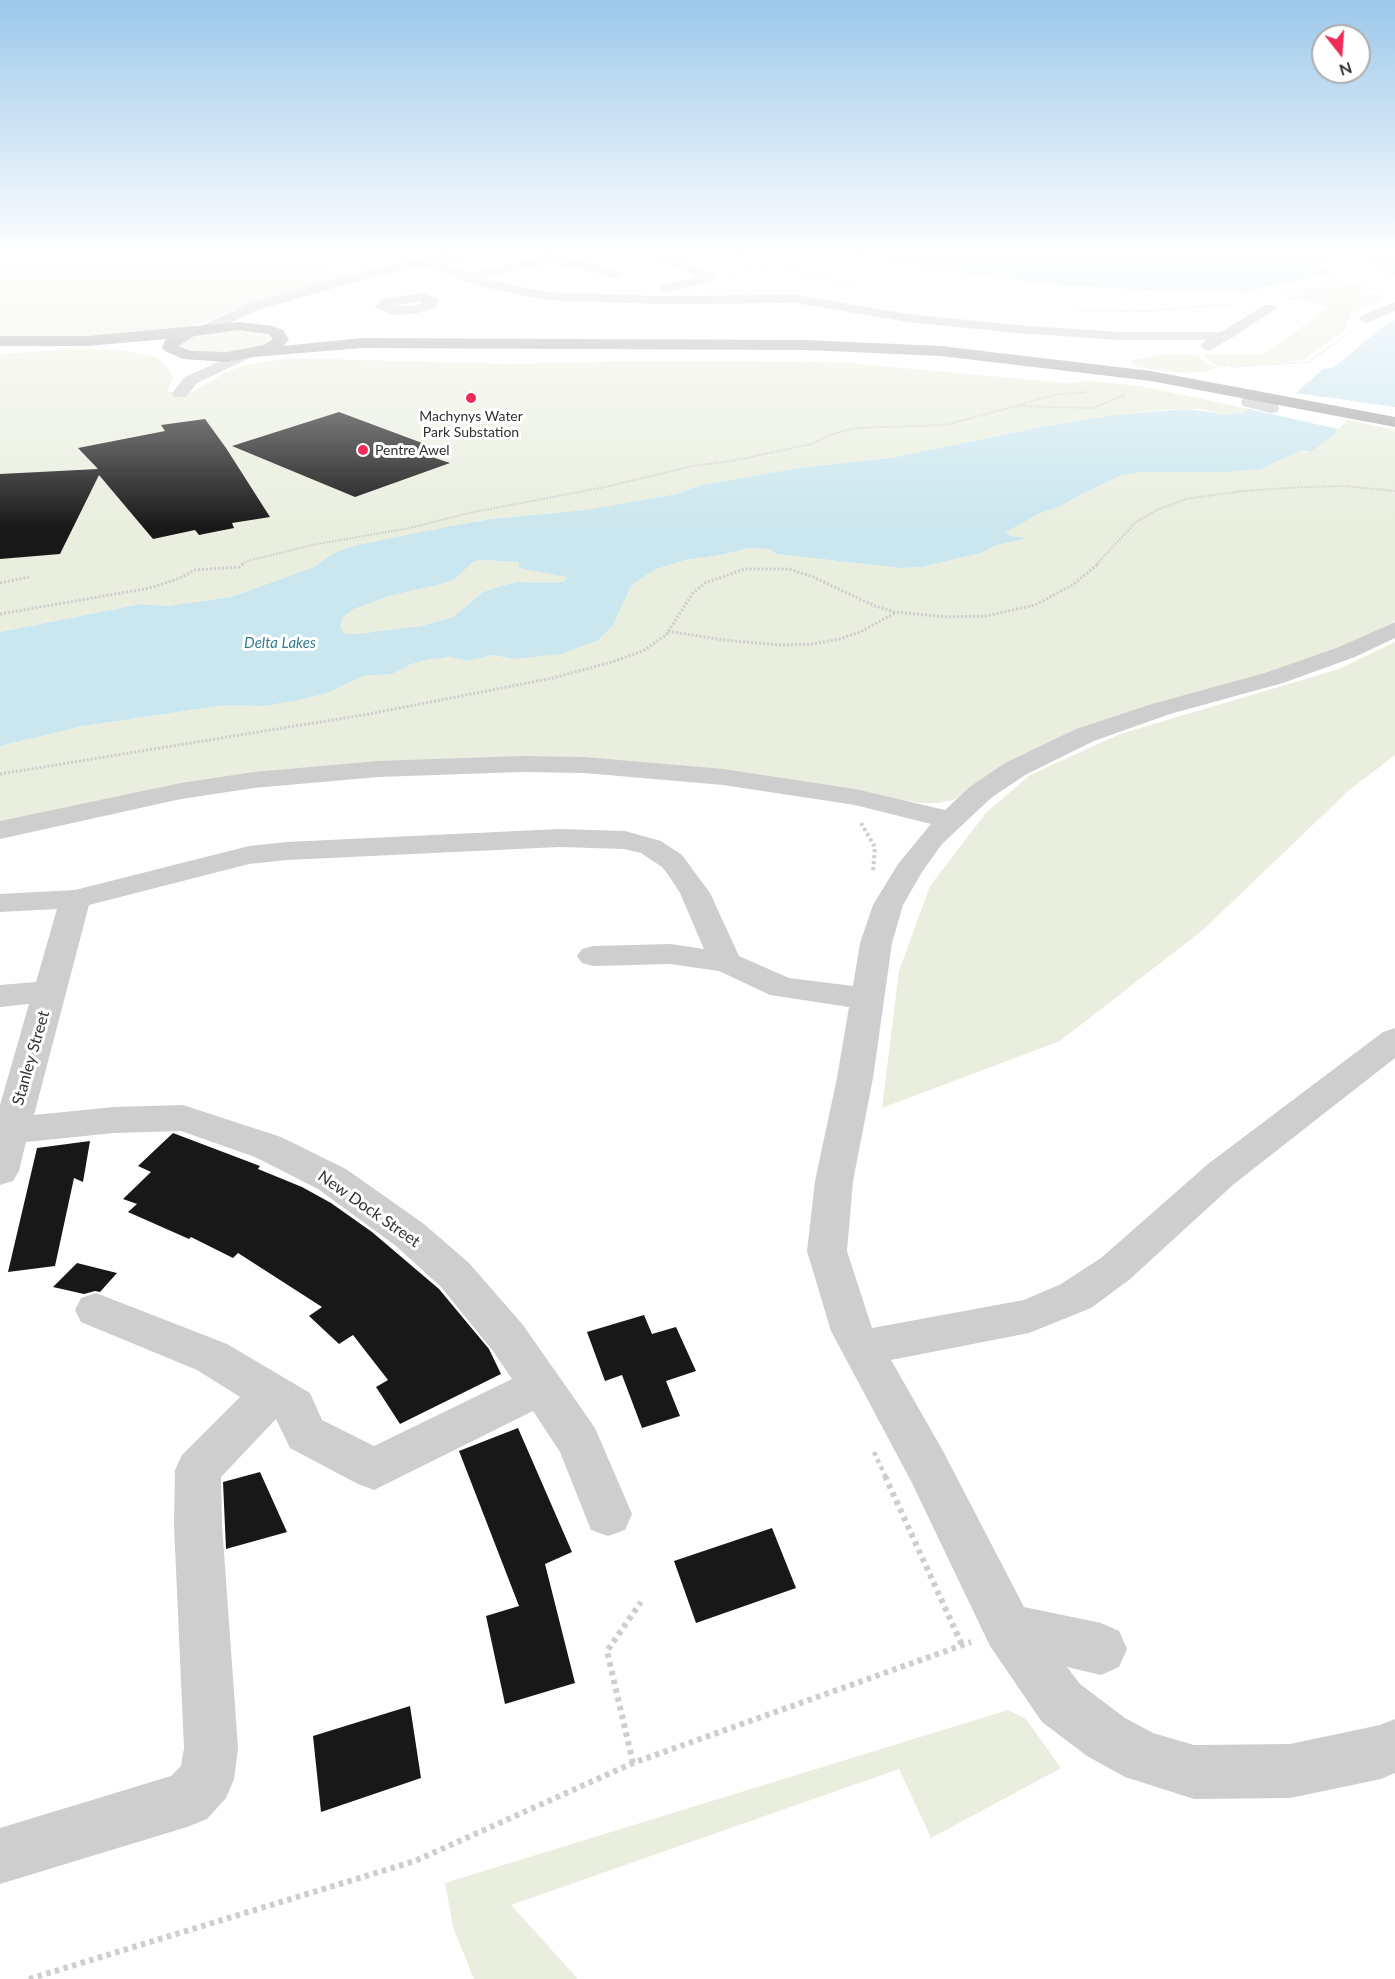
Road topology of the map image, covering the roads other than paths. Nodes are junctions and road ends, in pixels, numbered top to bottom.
1 (105, 343) edge
2 (171, 343) edge
3 (278, 343) edge
4 (358, 343) edge
5 (485, 343) edge
6 (1212, 343) edge
7 (1208, 346) dead end
8 (176, 353) junction
9 (250, 354) junction
10 (1395, 423) edge
11 (1395, 629) edge
12 (951, 820) junction
13 (0, 830) edge
14 (75, 899) junction
15 (0, 903) edge
16 (593, 956) dead end
17 (726, 962) junction
18 (50, 992) junction
19 (0, 996) edge
20 (867, 999) junction
21 (1395, 1040) edge
22 (5, 1132) edge
23 (0, 1171) edge
24 (96, 1310) dead end
25 (861, 1348) junction
26 (541, 1386) junction
27 (272, 1394) junction
28 (608, 1514) dead end
29 (1008, 1628) junction
30 (1101, 1649) dead end
31 (1395, 1746) edge
32 (0, 1856) edge

1 - 8 main road
2 - 8 main road
3 - 9 main road
4 - 9 main road
5 - 10 main road
6 - 7 street
8 - 9 main road
8 - 9 street
11 - 12 street
12 - 13 street
12 - 20 street
14 - 15 street
14 - 17 street
14 - 18 street
16 - 17 street
17 - 20 street
18 - 19 street, Stanley Street
18 - 22 street, Stanley Street
20 - 25 street
21 - 25 street
22 - 23 street, Stanley Street
22 - 26 street, New Dock Street
24 - 27 street
25 - 29 street
26 - 27 street
26 - 28 street, New Dock Street
27 - 32 street
29 - 30 street
29 - 31 street

